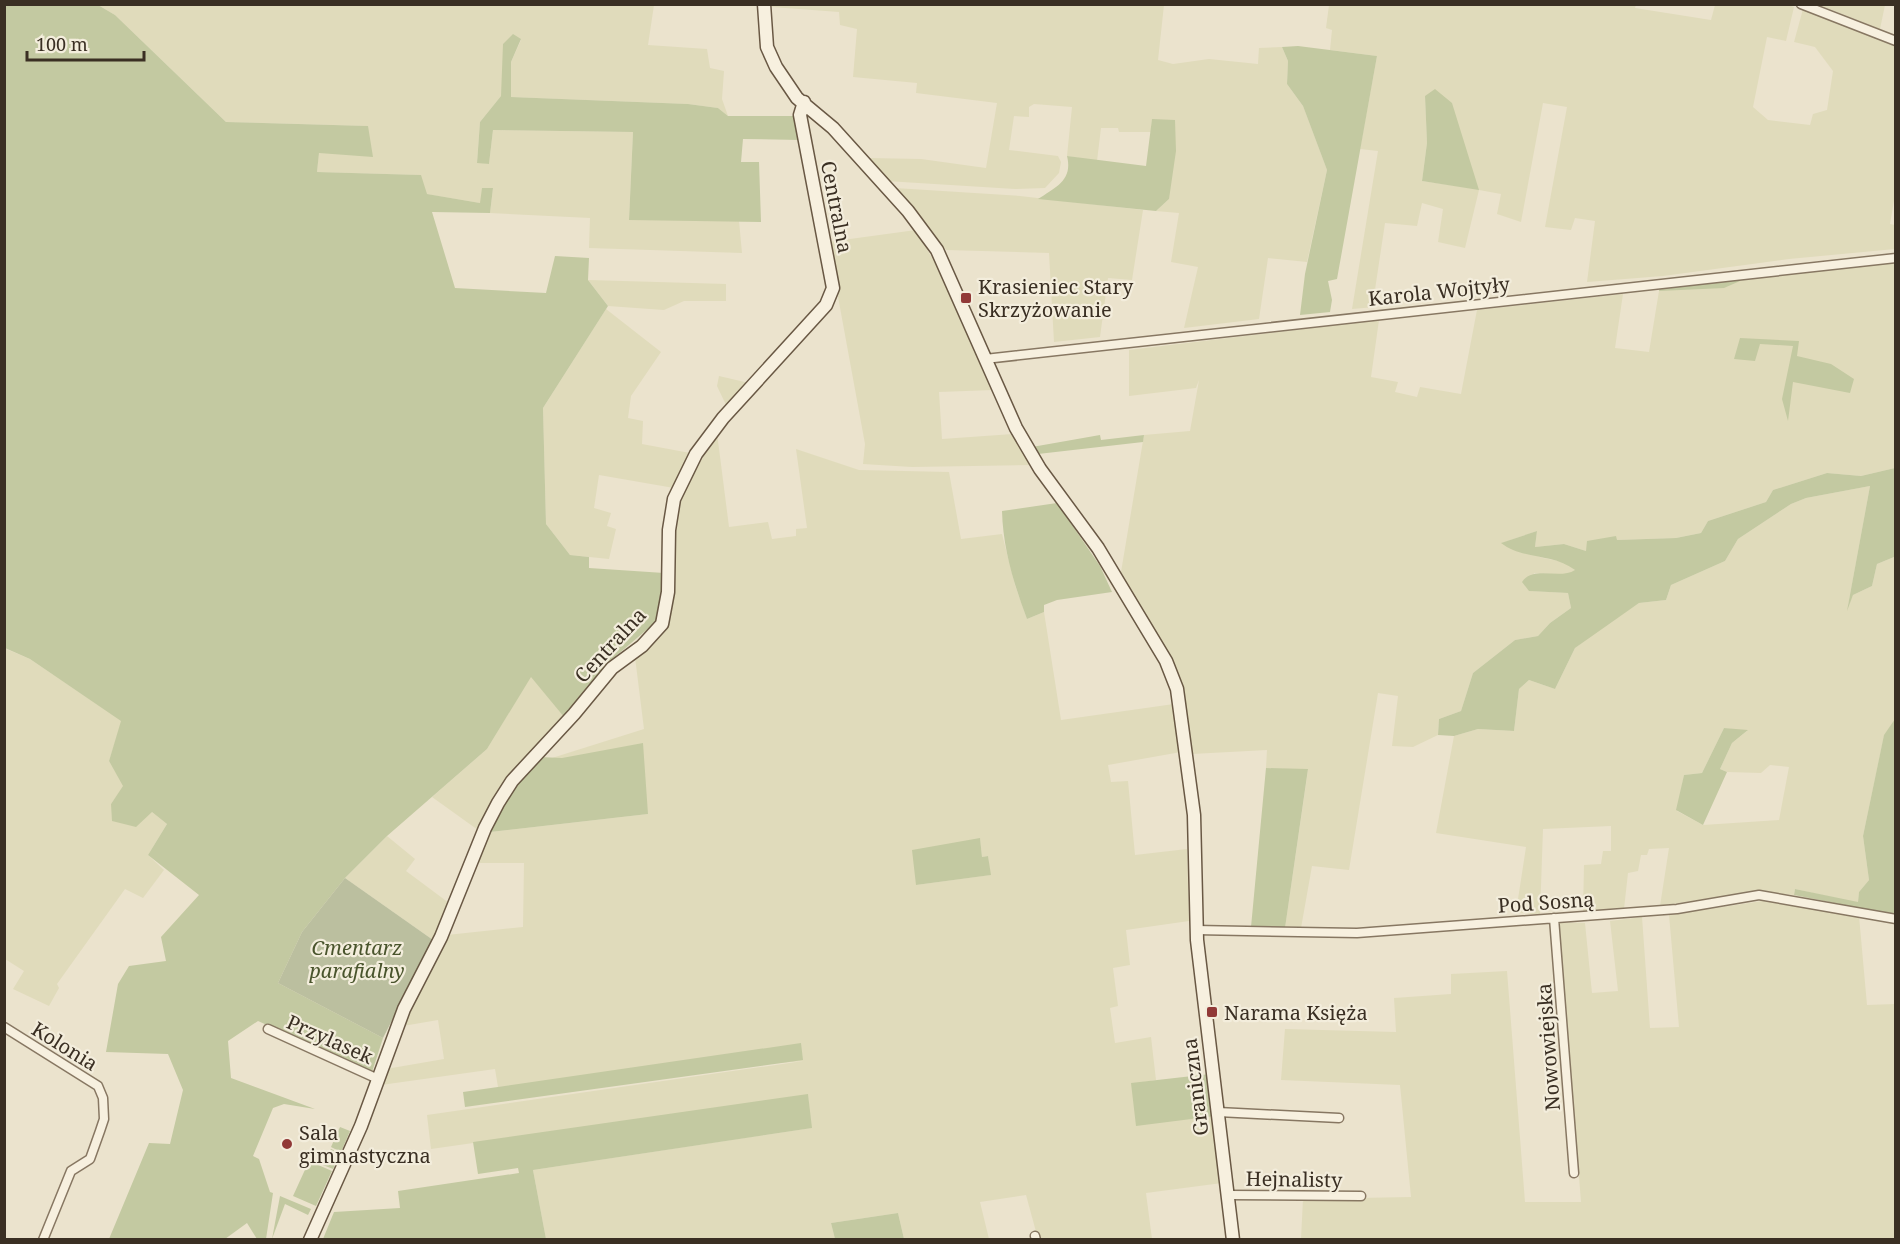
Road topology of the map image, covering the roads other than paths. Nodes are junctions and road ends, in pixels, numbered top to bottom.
1 (764, 4) edge
2 (1801, 4) edge
3 (1896, 41) edge
4 (804, 102) junction
5 (1896, 258) edge
6 (985, 359) junction
7 (1554, 918) junction
8 (1896, 919) edge
9 (1196, 930) junction
10 (4, 1027) edge
11 (268, 1029) dead end
12 (378, 1079) junction
13 (1218, 1112) junction
14 (1339, 1119) dead end
15 (1574, 1173) dead end
16 (1228, 1195) junction
17 (1361, 1196) dead end
18 (44, 1239) edge
19 (310, 1239) edge
20 (1233, 1239) edge

1 - 4 street
2 - 3 street
4 - 6 street, Graniczna
4 - 12 street, Centralna
5 - 6 street, Karola Wojtyły
6 - 9 street, Graniczna
7 - 8 street, Pod Sosną
7 - 9 street, Pod Sosną
7 - 15 street, Nowowiejska
9 - 13 street, Graniczna
10 - 18 street, Kolonia
11 - 12 street, Przylasek
12 - 19 street, Centralna
13 - 14 street
13 - 16 street, Graniczna
16 - 17 street, Hejnalisty
16 - 20 street, Graniczna

